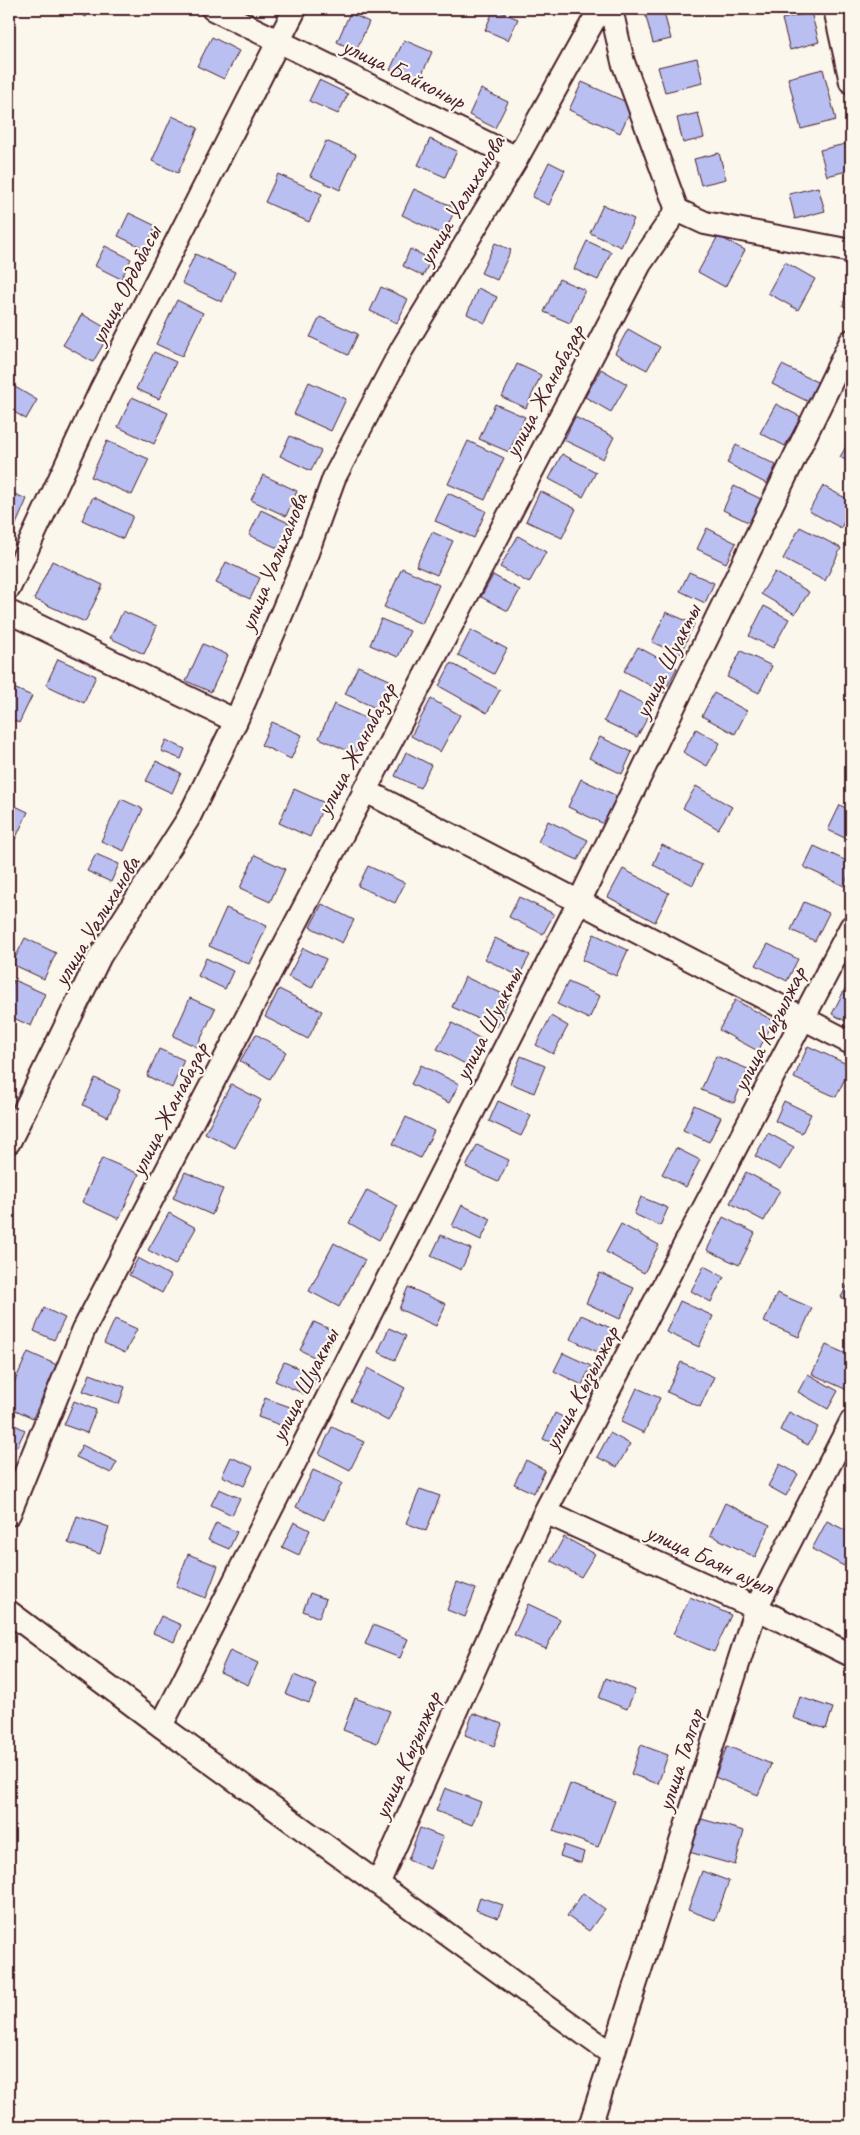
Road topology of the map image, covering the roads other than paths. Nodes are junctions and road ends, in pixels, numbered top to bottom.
1 (213, 9) edge
2 (295, 9) edge
3 (600, 9) edge
4 (612, 9) edge
5 (835, 9) edge
6 (278, 41) junction
7 (851, 82) edge
8 (517, 158) junction
9 (677, 210) junction
10 (851, 251) edge
11 (851, 341) edge
12 (9, 588) edge
13 (9, 612) edge
14 (236, 721) junction
15 (364, 790) junction
16 (579, 902) junction
17 (851, 927) edge
18 (804, 1019) junction
19 (851, 1043) edge
20 (9, 1142) edge
21 (851, 1422) edge
22 (545, 1512) junction
23 (9, 1514) edge
24 (756, 1608) junction
25 (9, 1612) edge
26 (851, 1655) edge
27 (161, 1726) junction
28 (378, 1884) junction
29 (612, 2054) junction
30 (590, 2126) edge

1 - 6 street, улица Байконыр
2 - 6 street, улица Ордабасы
3 - 8 street, улица Уалиханова
4 - 9 street
5 - 7 street
6 - 8 street, улица Байконыр
6 - 12 street, улица Ордабасы
8 - 14 street, улица Уалиханова
9 - 10 street
9 - 15 street, улица Жанабазар
11 - 16 street, улица Шуакты
13 - 14 street
14 - 20 street, улица Уалиханова
15 - 16 street
15 - 23 street, улица Жанабазар
16 - 18 street
16 - 27 street, улица Шуакты
17 - 18 street, улица Кызылжар
18 - 19 street
18 - 22 street, улица Кызылжар
21 - 24 street, улица Талгар
22 - 24 street, улица Баян ауыл
22 - 28 street, улица Кызылжар
24 - 26 street, улица Баян ауыл
24 - 29 street, улица Талгар
25 - 27 street
27 - 28 street
28 - 29 street
29 - 30 street, улица Талгар

